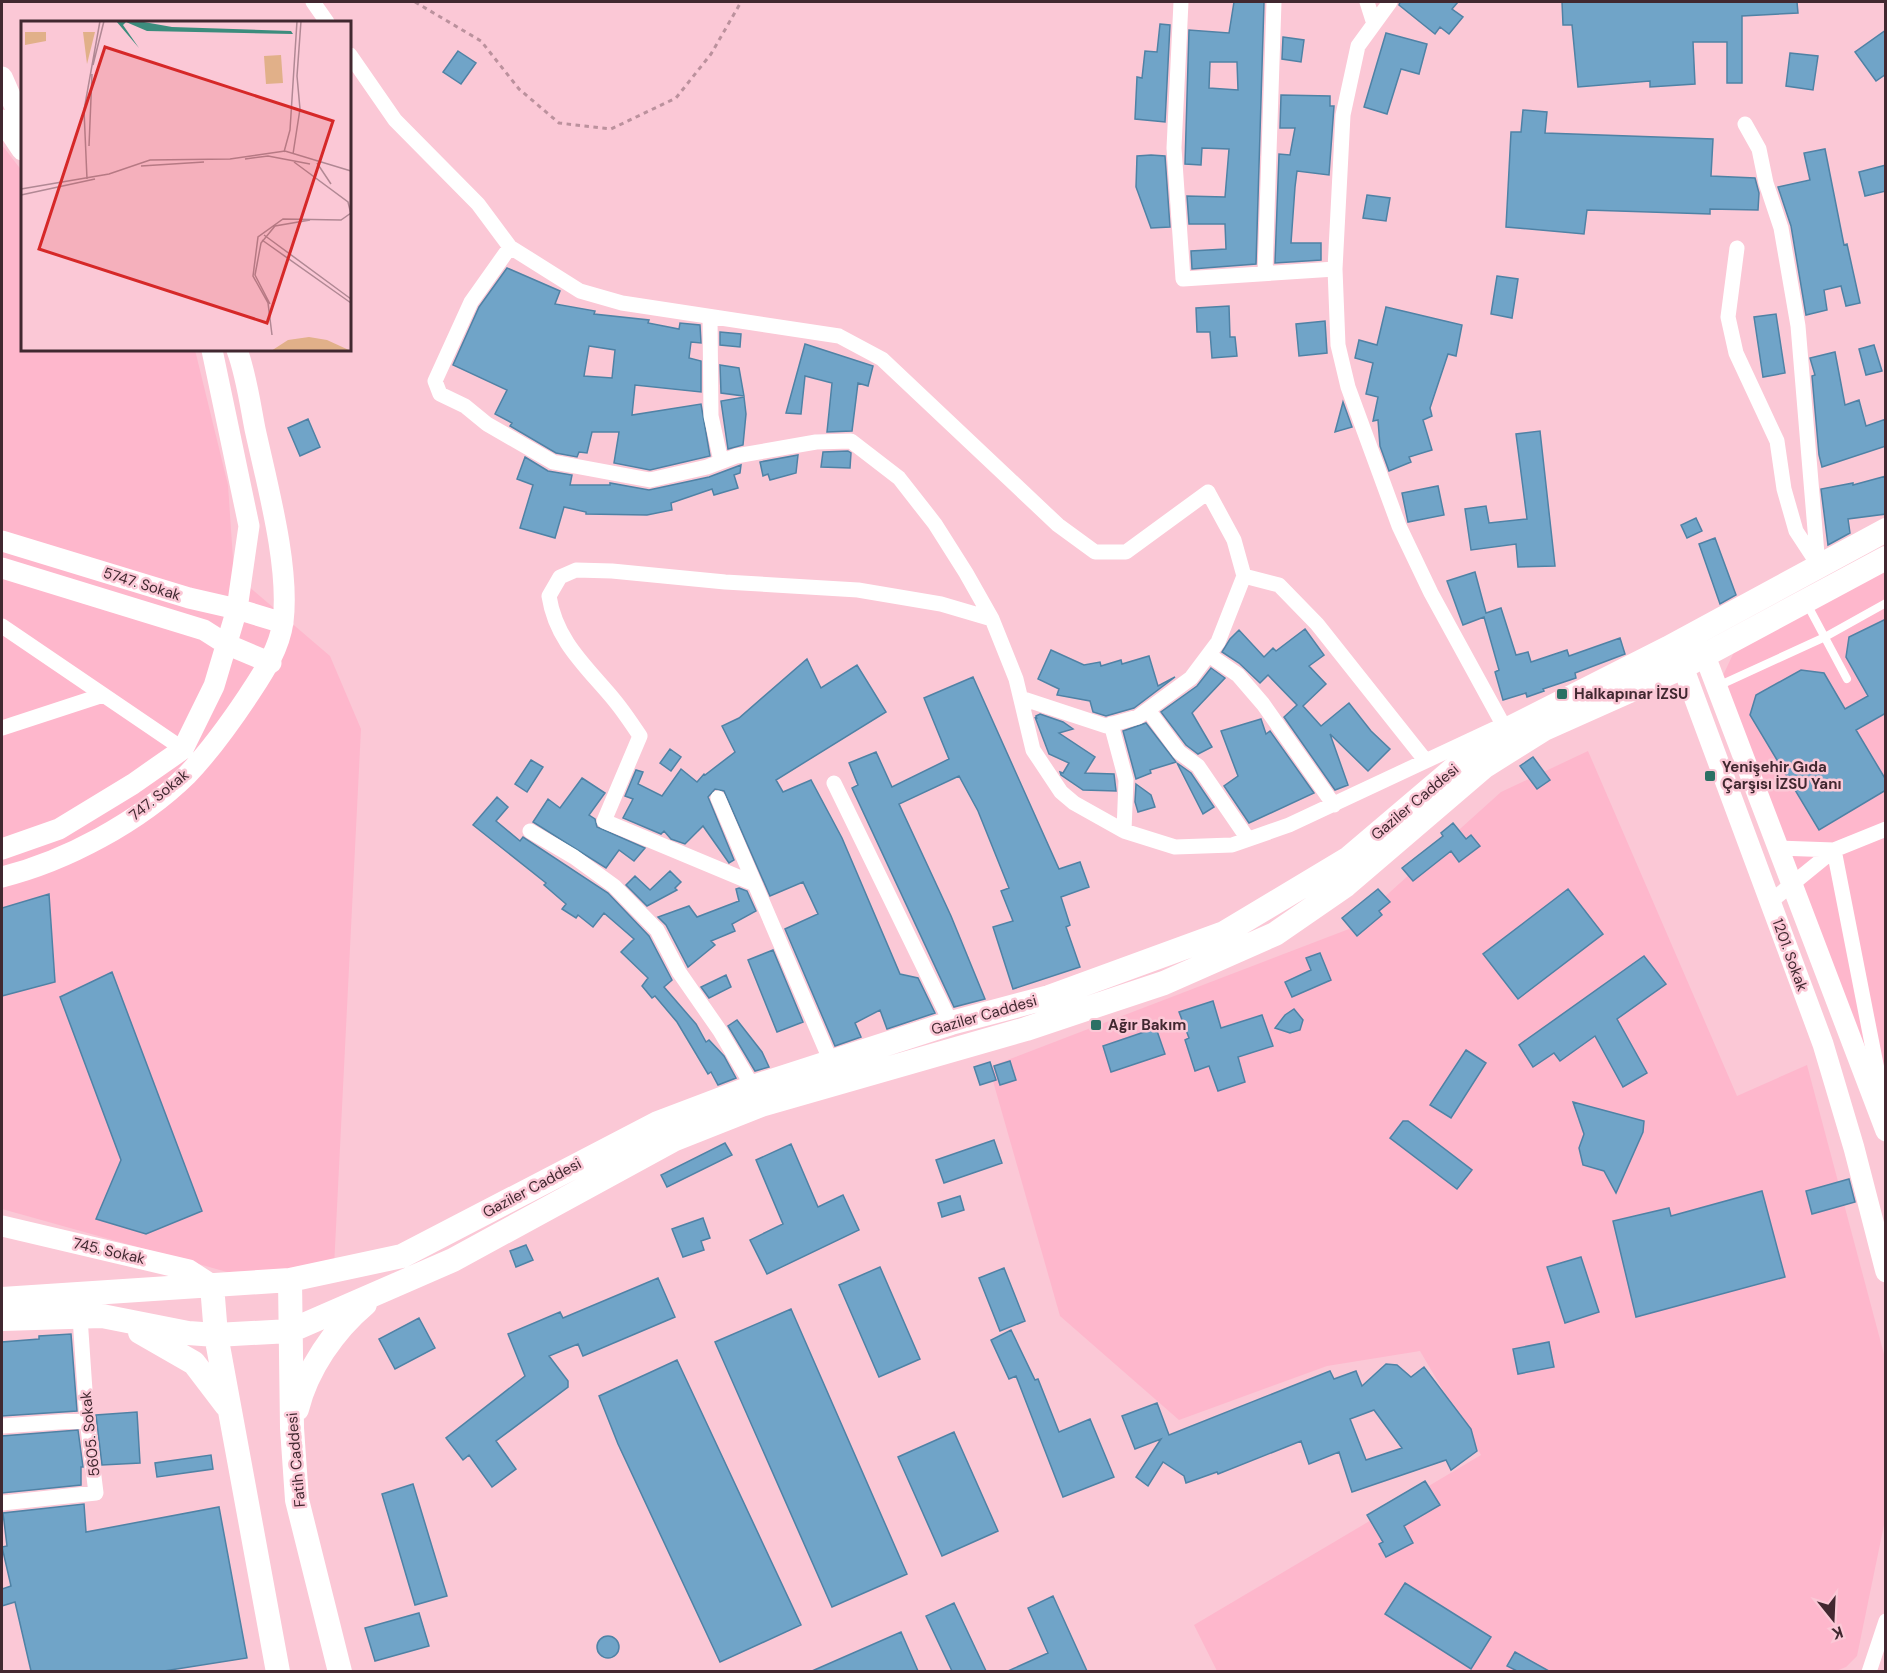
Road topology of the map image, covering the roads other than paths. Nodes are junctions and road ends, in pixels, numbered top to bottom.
1 (313, 2) edge
2 (1181, 2) edge
3 (1282, 2) edge
4 (1367, 2) edge
5 (1390, 2) edge
6 (1273, 8) edge
7 (326, 21) edge
8 (1374, 24) junction
9 (351, 56) edge
10 (2, 78) edge
11 (2, 120) edge
12 (21, 121) edge
13 (1745, 124) dead end
14 (21, 148) edge
15 (510, 247) junction
16 (1737, 248) dead end
17 (1335, 269) junction
18 (1265, 273) junction
19 (710, 317) junction
20 (212, 351) edge
21 (237, 351) edge
22 (721, 461) junction
23 (1886, 530) edge
24 (2, 541) edge
25 (1886, 558) edge
26 (1818, 566) junction
27 (2, 568) edge
28 (1244, 576) junction
29 (1806, 601) junction
30 (1886, 603) edge
31 (237, 609) junction
32 (992, 620) junction
33 (283, 623) junction
34 (2, 626) edge
35 (1691, 634) junction
36 (1825, 637) junction
37 (226, 644) junction
38 (1668, 648) junction
39 (1209, 655) junction
40 (1705, 656) junction
41 (271, 663) junction
42 (1683, 667) junction
43 (1847, 679) dead end
44 (1716, 687) junction
45 (103, 695) junction
46 (1021, 698) junction
47 (1148, 710) junction
48 (1111, 724) junction
49 (1504, 727) junction
50 (2, 728) edge
51 (183, 749) junction
52 (1425, 760) junction
53 (834, 783) dead end
54 (718, 798) dead end
55 (1334, 805) junction
56 (1886, 829) edge
57 (530, 831) dead end
58 (1124, 831) junction
59 (1248, 839) junction
60 (1776, 848) junction
61 (2, 849) edge
62 (1834, 850) junction
63 (2, 877) edge
64 (755, 884) junction
65 (1790, 886) junction
66 (1770, 902) junction
67 (951, 1023) junction
68 (1823, 1044) junction
69 (832, 1064) junction
70 (753, 1087) junction
71 (1886, 1114) edge
72 (1886, 1131) edge
73 (1886, 1138) edge
74 (2, 1226) edge
75 (1886, 1272) edge
76 (290, 1280) junction
77 (212, 1285) junction
78 (381, 1291) junction
79 (6, 1305) edge
80 (91, 1316) junction
81 (290, 1331) junction
82 (216, 1335) junction
83 (233, 1414) junction
84 (87, 1420) junction
85 (2, 1425) edge
86 (292, 1428) junction
87 (2, 1503) edge
88 (1886, 1621) edge
89 (278, 1671) edge
90 (340, 1671) edge
91 (1869, 1671) edge

1 - 7 street
2 - 18 street
3 - 6 street
4 - 8 street
5 - 8 street
6 - 18 street
8 - 17 street
9 - 15 street
10 - 12 main road
11 - 14 main road
13 - 26 street
15 - 19 street
15 - 22 street
16 - 26 street
17 - 18 street
17 - 49 street
19 - 22 street
19 - 28 street
20 - 31 main road, 747. Sokak
21 - 33 main road, 747. Sokak
22 - 32 street
23 - 26 main road, Gaziler Caddesi
24 - 31 main road, 5747. Sokak
25 - 29 main road, Gaziler Caddesi
26 - 35 main road, Gaziler Caddesi
27 - 37 main road, 5747. Sokak
28 - 39 street
28 - 52 street
29 - 36 lane
29 - 40 main road, Gaziler Caddesi
30 - 36 lane
31 - 33 main road, 5747. Sokak
31 - 37 main road, 747. Sokak
32 - 46 street
32 - 64 street
33 - 41 main road, 747. Sokak
34 - 45 street
35 - 38 main road, Gaziler Caddesi
35 - 40 main road, 1201. Sokak
36 - 43 lane
36 - 44 lane
37 - 41 main road, 5747. Sokak
37 - 51 main road, 747. Sokak
38 - 42 main road, 1201. Sokak
38 - 49 main road, Gaziler Caddesi
39 - 47 street
39 - 55 street
40 - 42 main road, Gaziler Caddesi
40 - 44 main road, 1201. Sokak
41 - 63 main road, 747. Sokak
42 - 66 main road, 1201. Sokak
42 - 78 main road, Gaziler Caddesi
44 - 60 main road, 1201. Sokak
45 - 50 street
45 - 51 street
46 - 48 street
46 - 58 street
47 - 48 street
47 - 59 street
48 - 58 street
49 - 52 street
49 - 67 main road, Gaziler Caddesi
51 - 61 main road, 747. Sokak
52 - 55 street
53 - 67 street
54 - 64 street
55 - 59 street
56 - 62 street
57 - 70 street
58 - 59 street
60 - 62 street
60 - 65 main road, 1201. Sokak
62 - 65 street
62 - 71 street
64 - 69 street
65 - 66 street
65 - 72 main road, 1201. Sokak
66 - 68 main road, 1201. Sokak
67 - 69 main road, Gaziler Caddesi
68 - 73 main road
68 - 75 main road, 1201. Sokak
69 - 70 main road, Gaziler Caddesi
70 - 76 main road, Gaziler Caddesi
74 - 77 main road, 745. Sokak
76 - 77 main road, Gaziler Caddesi
76 - 81 main road, Fatih Caddesi
77 - 79 main road, Gaziler Caddesi
77 - 82 main road
78 - 81 main road, Gaziler Caddesi
78 - 86 main road
79 - 80 main road
80 - 82 main road
80 - 83 main road
80 - 84 street, 5605. Sokak
81 - 82 main road
81 - 86 main road, Fatih Caddesi
82 - 83 main road
83 - 89 main road
84 - 85 street
84 - 87 street, 5605. Sokak
86 - 90 main road, Fatih Caddesi
88 - 91 street

